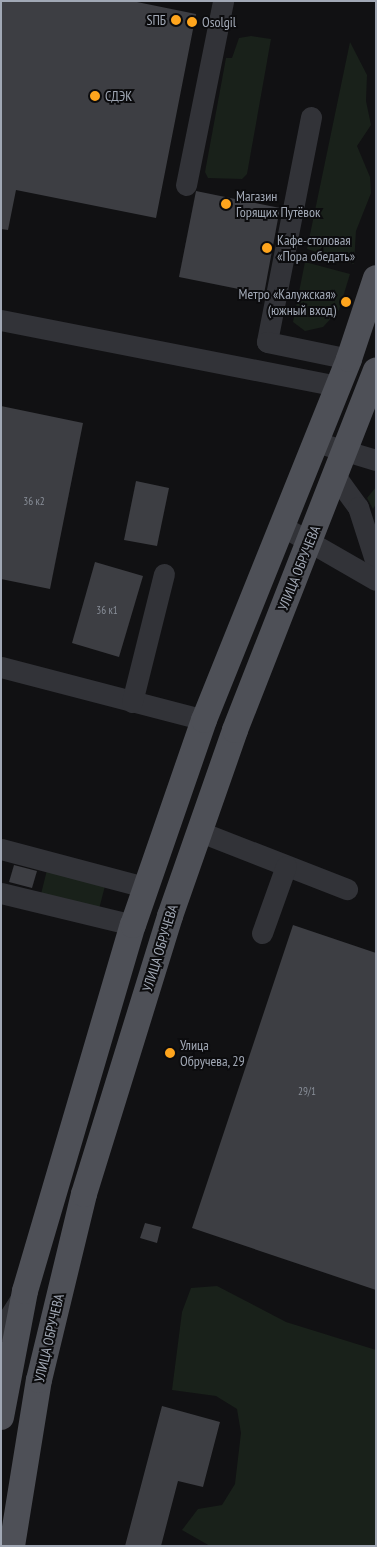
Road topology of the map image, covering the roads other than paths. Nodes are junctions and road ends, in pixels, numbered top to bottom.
1 (222, 1) edge
2 (311, 117) dead end
3 (186, 185) dead end
4 (376, 278) edge
5 (1, 320) edge
6 (348, 359) junction
7 (376, 371) edge
8 (338, 386) junction
9 (316, 442) junction
10 (346, 452) junction
11 (376, 460) edge
12 (336, 477) junction
13 (282, 526) junction
14 (310, 541) junction
15 (376, 563) edge
16 (164, 574) dead end
17 (376, 580) edge
18 (1, 667) edge
19 (132, 702) junction
20 (204, 720) junction
21 (198, 831) junction
22 (1, 850) edge
23 (286, 866) junction
24 (145, 887) junction
25 (347, 890) dead end
26 (1, 893) edge
27 (133, 926) junction
28 (262, 933) dead end
29 (25, 1291) junction
30 (1, 1330) edge
31 (1, 1417) edge
32 (12, 1546) edge

1 - 3 street
2 - 6 street
4 - 6 main road
5 - 8 street
6 - 8 main road
7 - 10 main road, УЛИЦА ОБРУЧЕВА
8 - 9 main road
9 - 10 street
9 - 13 main road
10 - 11 street
10 - 12 main road, УЛИЦА ОБРУЧЕВА
12 - 14 main road, УЛИЦА ОБРУЧЕВА
12 - 15 street
13 - 14 street
13 - 20 main road
14 - 17 street
14 - 21 main road, УЛИЦА ОБРУЧЕВА
16 - 19 street
18 - 19 street
19 - 20 street
20 - 24 main road
21 - 23 street
21 - 32 main road, УЛИЦА ОБРУЧЕВА
22 - 24 street
23 - 25 street
23 - 28 street
24 - 27 main road
26 - 27 street
27 - 29 main road
29 - 30 street
29 - 31 main road

